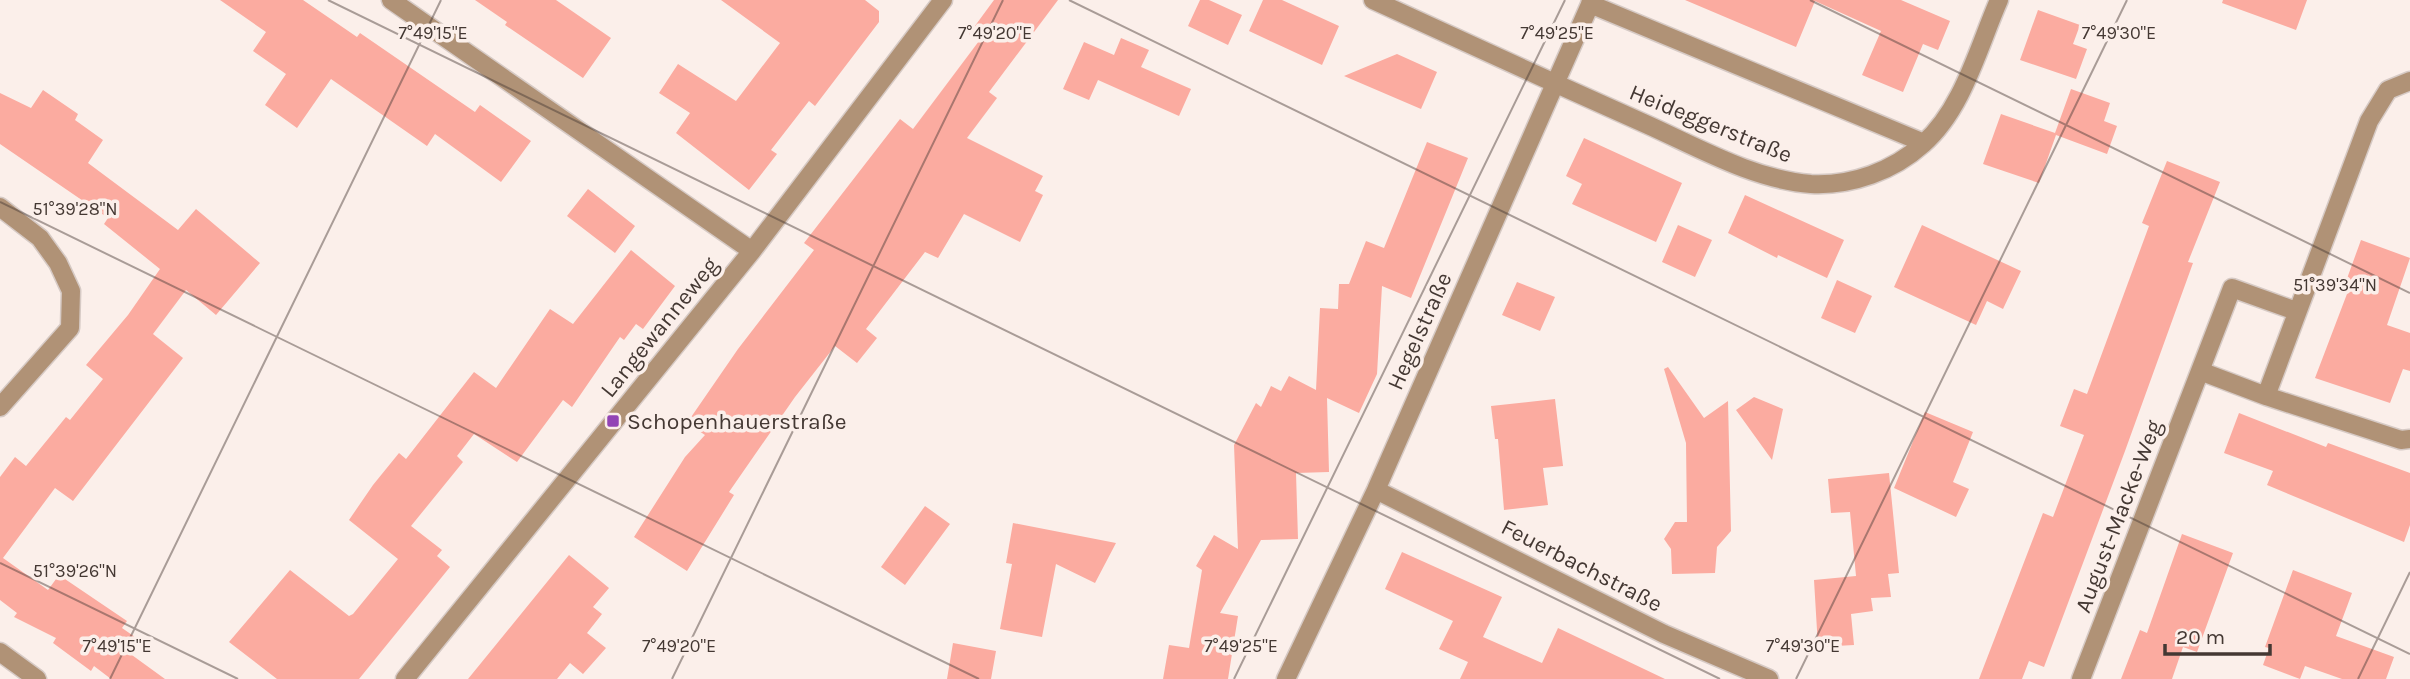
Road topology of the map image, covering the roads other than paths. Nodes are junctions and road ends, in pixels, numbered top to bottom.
1 (391, 0) edge
2 (943, 0) edge
3 (1373, 0) edge
4 (1998, 0) edge
5 (1591, 2) edge
6 (2410, 81) edge
7 (1553, 83) junction
8 (1924, 143) junction
9 (0, 208) edge
10 (752, 251) junction
11 (2296, 311) junction
12 (2200, 371) junction
13 (2266, 396) junction
14 (0, 407) edge
15 (2410, 439) edge
16 (1376, 490) junction
17 (0, 652) edge
18 (37, 679) edge
19 (405, 679) edge
20 (1286, 679) edge
21 (1769, 679) edge
22 (2081, 679) edge

1 - 10 street
2 - 10 street, Langewanneweg
3 - 7 street, Heideggerstraße
4 - 8 street, Heideggerstraße
5 - 7 street, Hegelstraße
5 - 8 street
6 - 11 street
7 - 8 street, Heideggerstraße
7 - 16 street, Hegelstraße
9 - 14 street
10 - 19 street, Langewanneweg
11 - 12 street, August-Macke-Weg
11 - 13 street
12 - 13 street
12 - 22 street, August-Macke-Weg
13 - 15 street
16 - 20 street, Hegelstraße
16 - 21 street, Feuerbachstraße
17 - 18 street

